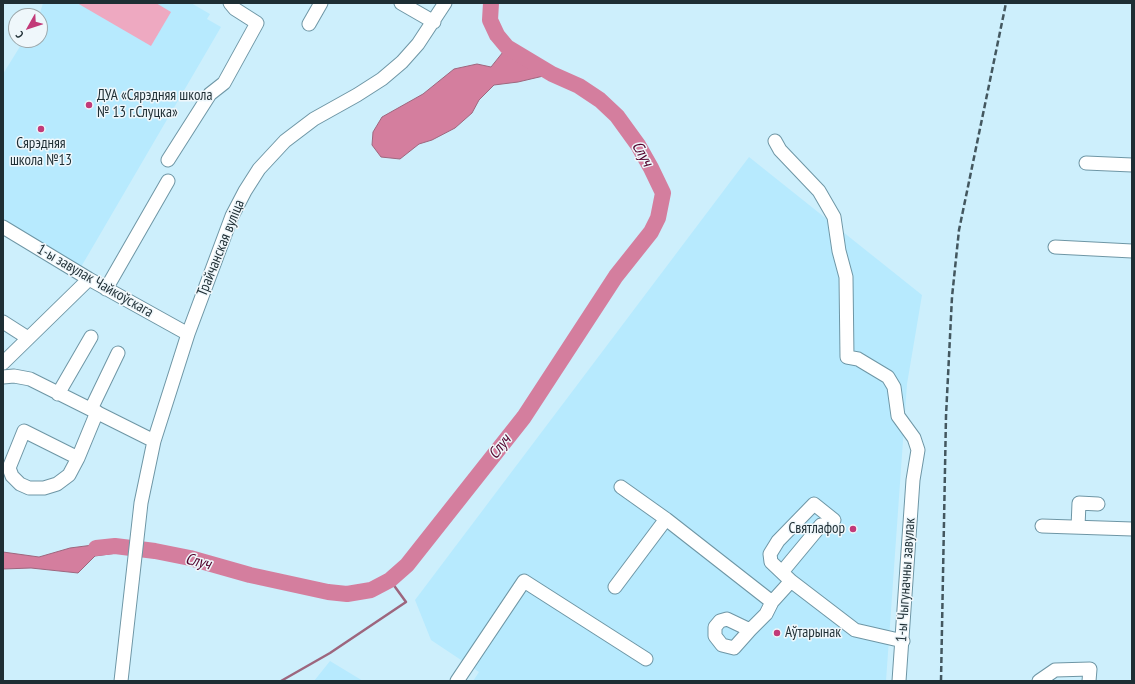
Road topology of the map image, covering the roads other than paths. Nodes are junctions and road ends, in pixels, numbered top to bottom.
1 (230, 3) edge
2 (320, 3) edge
3 (402, 3) edge
4 (445, 3) edge
5 (434, 22) junction
6 (309, 24) dead end
7 (775, 141) dead end
8 (168, 160) dead end
9 (1086, 163) dead end
10 (1132, 165) edge
11 (168, 181) dead end
12 (3, 227) edge
13 (1055, 247) dead end
14 (1132, 251) edge
15 (89, 279) junction
16 (106, 289) junction
17 (3, 322) edge
18 (188, 334) junction
19 (91, 337) dead end
20 (28, 338) junction
21 (118, 353) dead end
22 (3, 362) edge
23 (3, 377) edge
24 (58, 394) junction
25 (94, 410) junction
26 (154, 440) junction
27 (78, 458) junction
28 (621, 487) dead end
29 (1098, 504) dead end
30 (666, 519) junction
31 (834, 520) dead end
32 (821, 525) dead end
33 (1042, 526) dead end
34 (1078, 527) junction
35 (1132, 529) edge
36 (786, 577) junction
37 (615, 587) dead end
38 (772, 602) junction
39 (750, 630) dead end
40 (903, 641) junction
41 (646, 659) dead end
42 (121, 681) edge
43 (457, 681) edge
44 (899, 681) edge
45 (1039, 681) edge
46 (1089, 681) edge

1 - 8 street
2 - 6 street
3 - 5 street
4 - 5 street, Трайчанская вуліца
5 - 18 street, Трайчанская вуліца
7 - 40 street, 1-ы Чыгуначны завулак
9 - 10 street
11 - 16 street
12 - 15 street, 1-ы завулак Чайкоўскага
13 - 14 street
15 - 16 street, 1-ы завулак Чайкоўскага
15 - 20 street
16 - 18 street, 1-ы завулак Чайкоўскага
17 - 20 street
18 - 26 street, Трайчанская вуліца
19 - 24 street
20 - 22 street
21 - 25 street
23 - 24 street
24 - 25 street
25 - 26 street
25 - 27 street
26 - 42 street, Трайчанская вуліца
27 - 27 street
28 - 30 street
29 - 34 street
30 - 37 street
30 - 38 street
31 - 36 street
32 - 36 street
33 - 34 street
34 - 35 street
36 - 38 street
36 - 40 street
38 - 39 street
40 - 44 street, 1-ы Чыгуначны завулак
41 - 43 street
45 - 46 street

